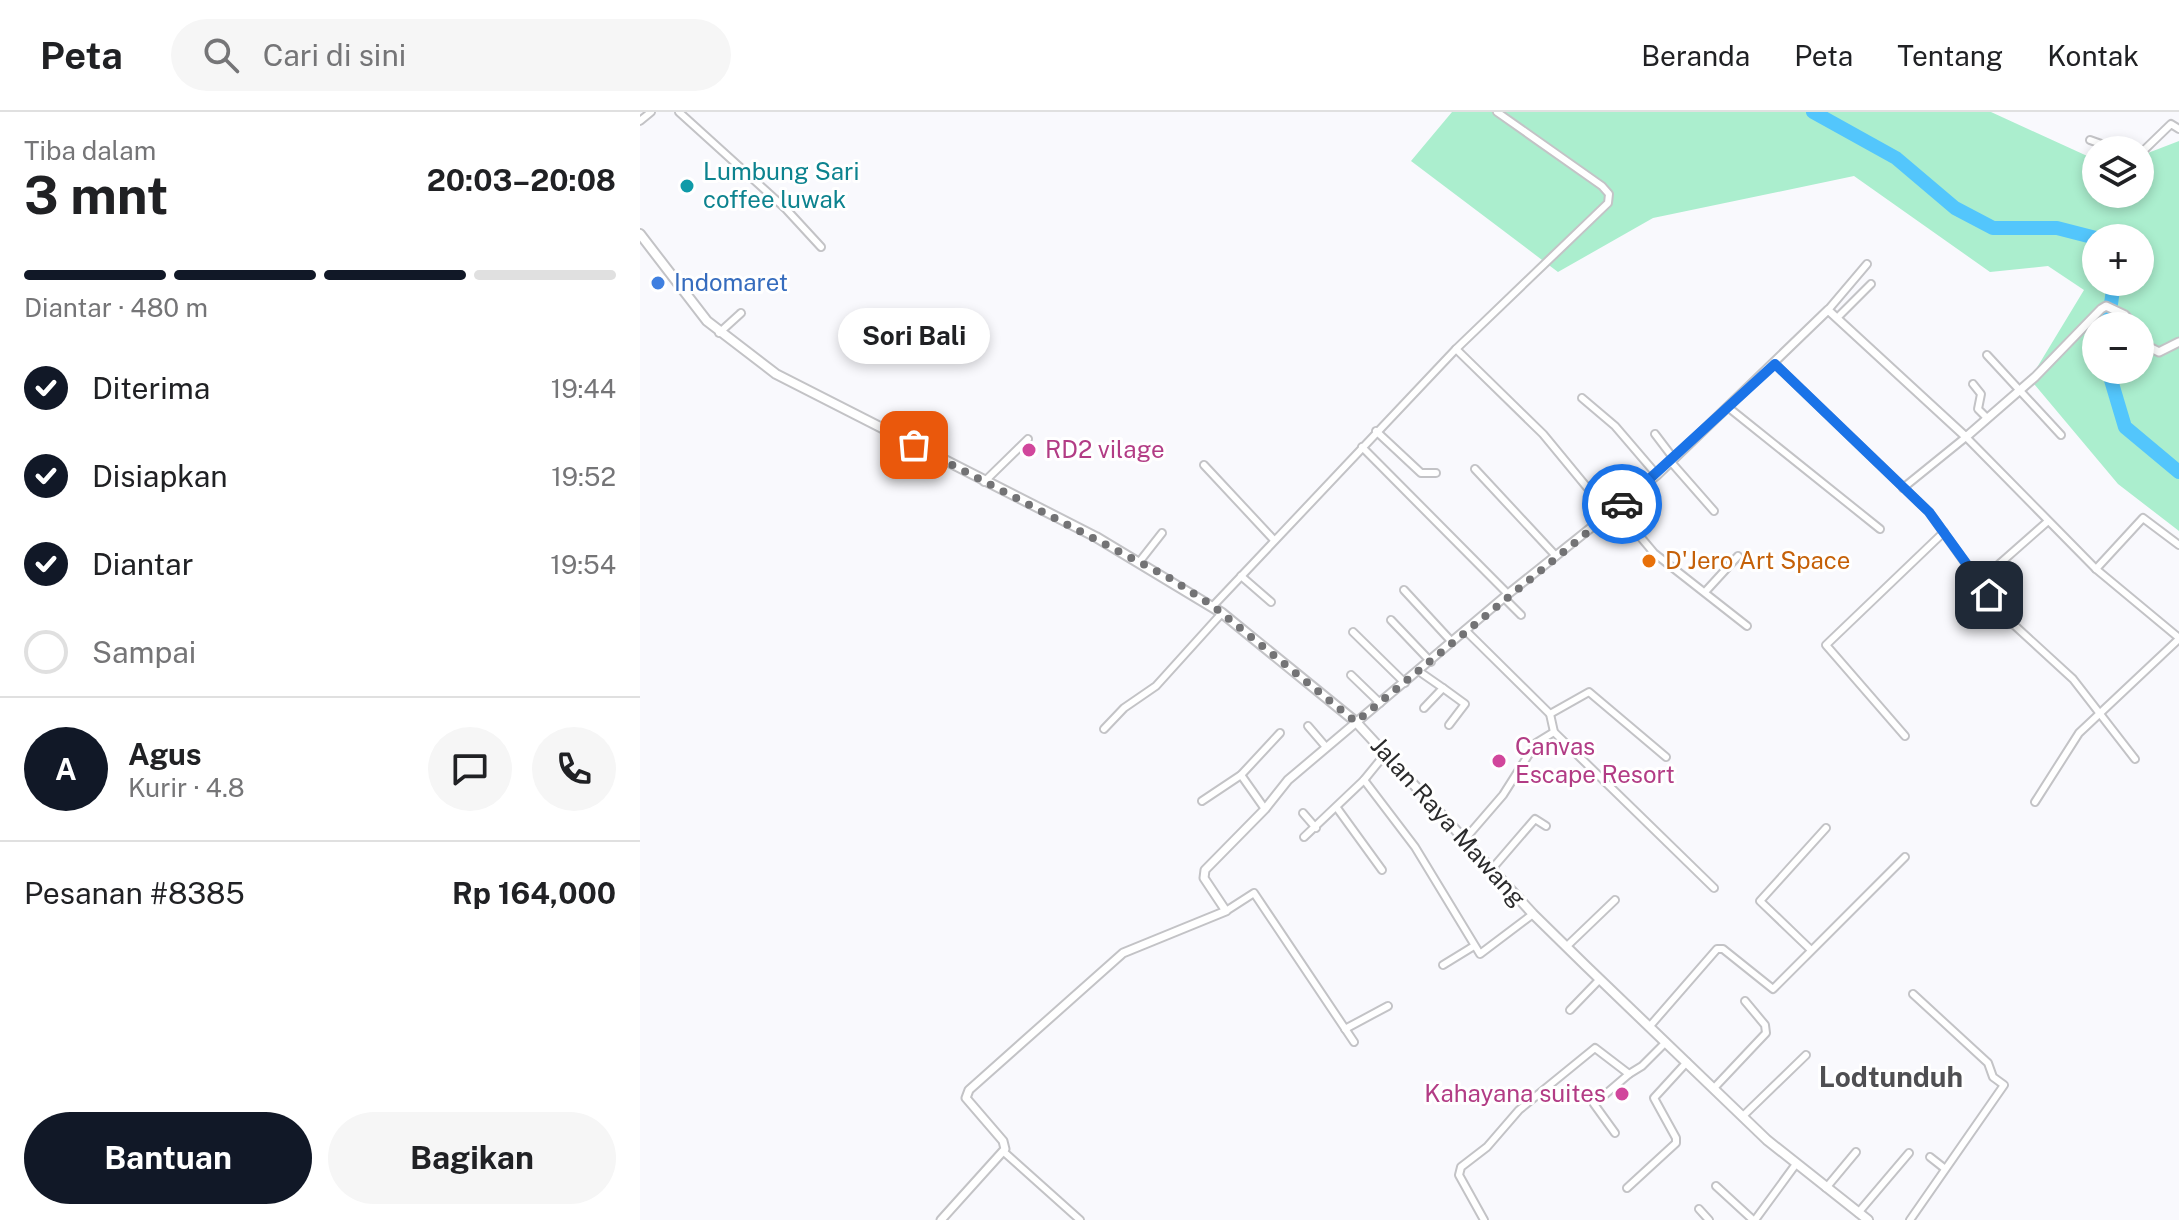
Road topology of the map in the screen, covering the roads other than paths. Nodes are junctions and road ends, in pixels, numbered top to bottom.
1 (651, 112) edge
2 (679, 112) edge
3 (1497, 112) edge
4 (640, 121) edge
5 (2179, 129) edge
6 (2154, 140) edge
7 (640, 234) edge
8 (821, 247) dead end
9 (1867, 264) dead end
10 (1871, 284) dead end
11 (1828, 310) junction
12 (2100, 312) edge
13 (2119, 312) edge
14 (741, 313) dead end
15 (1839, 316) junction
16 (2082, 329) edge
17 (719, 333) junction
18 (2179, 342) edge
19 (1456, 349) junction
20 (2154, 350) edge
21 (1987, 355) dead end
22 (1775, 364) junction
23 (1973, 384) dead end
24 (2021, 389) junction
25 (1582, 398) dead end
26 (1729, 408) junction
27 (1987, 418) junction
28 (1376, 431) junction
29 (1655, 434) dead end
30 (2061, 435) dead end
31 (1966, 437) junction
32 (1028, 439) dead end
33 (1362, 447) junction
34 (1673, 461) junction
35 (1204, 465) dead end
36 (1475, 469) dead end
37 (1436, 473) dead end
38 (1657, 475) junction
39 (984, 482) junction
40 (1903, 488) junction
41 (1613, 511) junction
42 (1714, 511) dead end
43 (2047, 522) junction
44 (1880, 529) dead end
45 (1944, 532) junction
46 (1162, 533) dead end
47 (1274, 540) junction
48 (2179, 545) edge
49 (1556, 556) junction
50 (1738, 556) dead end
51 (1140, 561) junction
52 (2096, 569) junction
53 (1241, 576) junction
54 (1980, 581) junction
55 (1404, 590) dead end
56 (1705, 592) junction
57 (1506, 596) junction
58 (1271, 602) dead end
59 (1213, 606) junction
60 (1222, 613) junction
61 (1521, 615) dead end
62 (1391, 620) dead end
63 (1747, 626) dead end
64 (1465, 630) junction
65 (1353, 632) dead end
66 (2179, 639) edge
67 (1451, 641) junction
68 (1431, 662) junction
69 (1420, 672) junction
70 (1351, 675) dead end
71 (1405, 683) junction
72 (1443, 688) junction
73 (1380, 703) junction
74 (1424, 708) dead end
75 (2101, 711) junction
76 (1550, 714) junction
77 (1356, 722) junction
78 (1449, 725) dead end
79 (1308, 726) dead end
80 (1104, 729) dead end
81 (1554, 732) junction
82 (1280, 733) dead end
83 (1905, 736) dead end
84 (1326, 747) junction
85 (1386, 753) junction
86 (1666, 757) dead end
87 (2135, 759) dead end
88 (1241, 775) junction
89 (1364, 780) junction
90 (1202, 801) dead end
91 (2035, 802) dead end
92 (1337, 808) junction
93 (1265, 809) junction
94 (1303, 813) dead end
95 (1546, 826) dead end
96 (1316, 828) junction
97 (1826, 828) dead end
98 (1304, 837) dead end
99 (1465, 839) junction
100 (1905, 857) dead end
101 (1382, 870) dead end
102 (1491, 870) junction
103 (1714, 888) dead end
104 (1615, 900) dead end
105 (1226, 911) junction
106 (1533, 914) junction
107 (1474, 946) junction
108 (1566, 947) junction
109 (1810, 949) junction
110 (1443, 965) dead end
111 (1600, 979) junction
112 (1913, 994) dead end
113 (1745, 1001) dead end
114 (1388, 1006) dead end
115 (1570, 1010) dead end
116 (1650, 1026) junction
117 (1345, 1029) junction
118 (1354, 1042) dead end
119 (1666, 1042) junction
120 (1806, 1055) dead end
121 (1687, 1062) junction
122 (1629, 1074) junction
123 (1715, 1087) junction
124 (1744, 1115) junction
125 (1615, 1133) dead end
126 (1004, 1152) junction
127 (1856, 1152) dead end
128 (1909, 1153) dead end
129 (1930, 1157) dead end
130 (1796, 1164) junction
131 (1944, 1168) junction
132 (1716, 1186) dead end
133 (1627, 1188) dead end
134 (1826, 1188) junction
135 (1699, 1209) dead end
136 (1858, 1213) junction
137 (941, 1220) edge
138 (1080, 1220) edge
139 (1484, 1220) edge
140 (1709, 1220) edge
141 (1754, 1220) edge
142 (1868, 1220) edge
143 (1910, 1220) edge

1 - 4 street
2 - 8 street
3 - 19 street
5 - 6 street
7 - 17 main road, Jalan Raya Mawang
9 - 11 street
10 - 15 street
11 - 15 street
11 - 22 street
12 - 13 street
14 - 17 street
15 - 31 street
16 - 24 street
17 - 39 main road, Jalan Raya Mawang
18 - 20 street
19 - 28 street
19 - 41 street
21 - 24 street
22 - 26 street
22 - 40 street
23 - 27 street
24 - 27 street
24 - 30 street
25 - 38 street
26 - 34 street
26 - 44 street
27 - 31 street
28 - 33 street
28 - 37 street
29 - 34 street
31 - 40 street
31 - 43 street
32 - 39 street
33 - 47 street
33 - 57 street
34 - 38 street
34 - 42 street
35 - 47 street
36 - 49 street
38 - 41 street
39 - 51 main road, Jalan Raya Mawang
40 - 45 street
41 - 49 street
41 - 56 street
43 - 52 street
43 - 54 street
45 - 54 street
45 - 83 street
46 - 51 street
47 - 53 street
48 - 52 street
49 - 57 street
50 - 56 street
51 - 59 main road, Jalan Raya Mawang
52 - 66 street
53 - 58 street
53 - 59 street
54 - 75 street
55 - 67 street
56 - 63 street
57 - 61 street
57 - 64 street
59 - 60 main road, Jalan Raya Mawang
60 - 77 main road, Jalan Raya Mawang
60 - 80 street
62 - 68 street
64 - 67 street
64 - 76 street
65 - 71 street
66 - 75 street
67 - 68 street
68 - 69 street
69 - 71 street
69 - 72 street
70 - 73 street
71 - 73 street
72 - 74 street
72 - 78 street
73 - 77 street
75 - 87 street
75 - 91 street
76 - 81 street
76 - 86 street
77 - 84 street
77 - 85 main road, Jalan Raya Mawang
79 - 84 street
81 - 99 street
81 - 103 street
82 - 88 street
84 - 93 street
85 - 89 street
85 - 99 main road, Jalan Raya Mawang
88 - 90 street
88 - 93 street
89 - 92 street
89 - 107 street
92 - 96 street
92 - 101 street
93 - 105 street
94 - 96 street
95 - 102 street
96 - 98 street
97 - 109 street
99 - 102 main road, Jalan Raya Mawang
100 - 109 street
102 - 106 main road, Jalan Raya Mawang
104 - 108 street
105 - 117 street
105 - 126 street
106 - 107 street
106 - 108 main road, Jalan Raya Mawang
107 - 110 street
108 - 111 main road, Jalan Raya Mawang
109 - 116 street
111 - 115 street
111 - 116 main road, Jalan Raya Mawang
112 - 131 street
113 - 123 street
114 - 117 street
116 - 119 main road, Jalan Raya Mawang
117 - 118 street
119 - 121 main road, Jalan Raya Mawang
119 - 122 street
120 - 124 street
121 - 123 main road, Jalan Raya Mawang
121 - 133 street
122 - 125 street
122 - 139 street
123 - 124 main road, Jalan Raya Mawang
124 - 130 main road, Jalan Raya Mawang
126 - 137 street
126 - 138 street
127 - 134 street
128 - 136 street
129 - 131 street
130 - 134 main road, Jalan Raya Mawang
130 - 141 street
131 - 143 street
132 - 141 street
134 - 136 main road, Jalan Raya Mawang
135 - 140 street
136 - 142 main road, Jalan Raya Mawang

